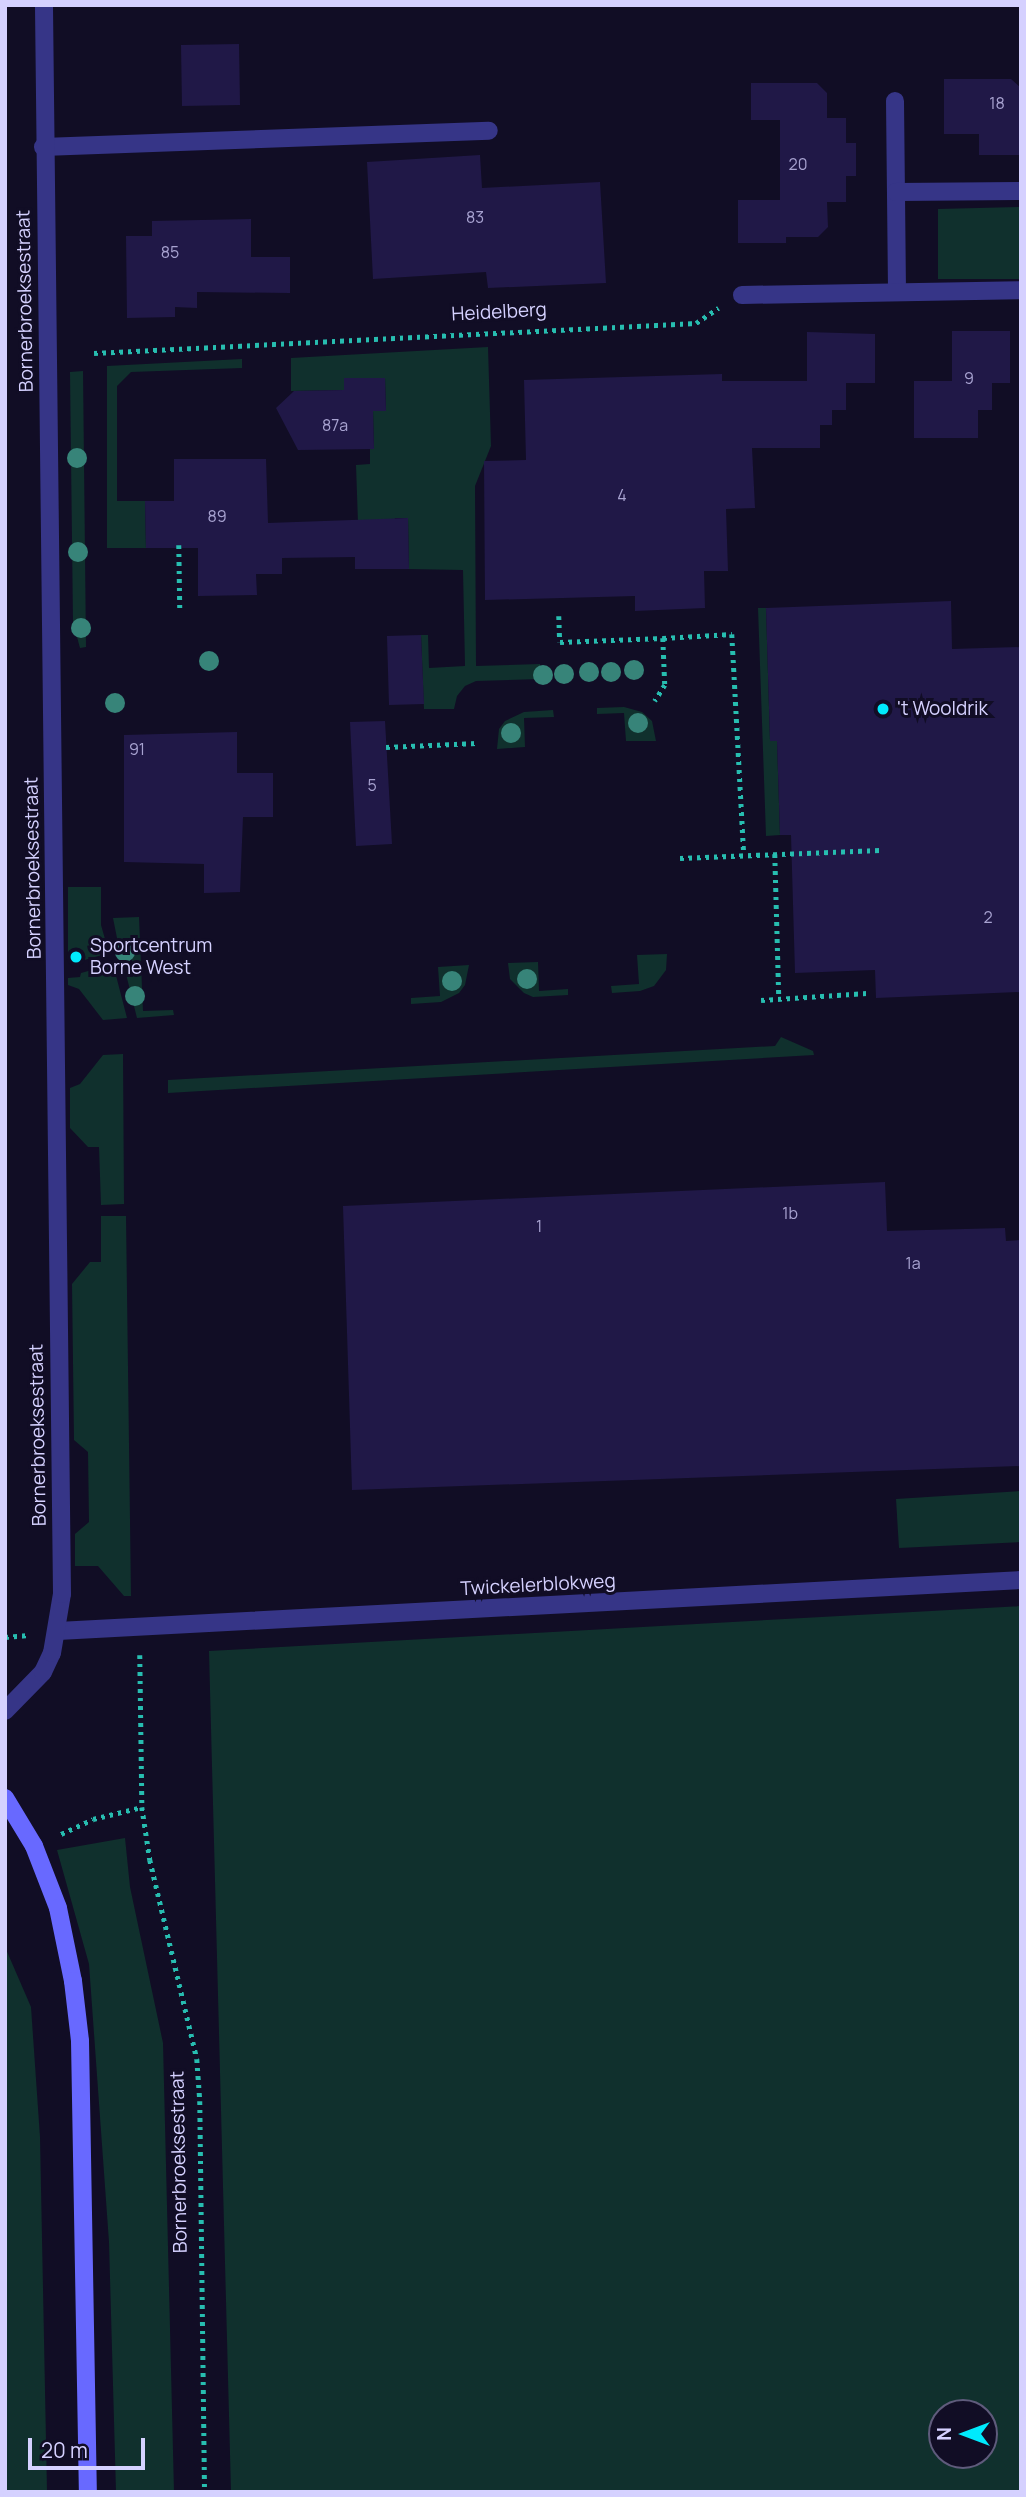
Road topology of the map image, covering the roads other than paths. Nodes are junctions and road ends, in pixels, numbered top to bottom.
1 (44, 5) edge
2 (895, 102) dead end
3 (489, 131) dead end
4 (43, 147) junction
5 (1021, 191) edge
6 (896, 192) junction
7 (1021, 290) edge
8 (897, 291) junction
9 (742, 295) road end
10 (1021, 1580) edge
11 (58, 1631) junction
12 (5, 1711) edge
13 (5, 1798) edge
14 (88, 2492) edge

1 - 4 street, Bornerbroeksestraat
2 - 6 street
3 - 4 street
4 - 11 street, Bornerbroeksestraat
5 - 6 street
6 - 8 street
7 - 8 street
8 - 9 street
10 - 11 street, Twickelerblokweg
11 - 12 street, Bornerbroeksestraat
13 - 14 main road

